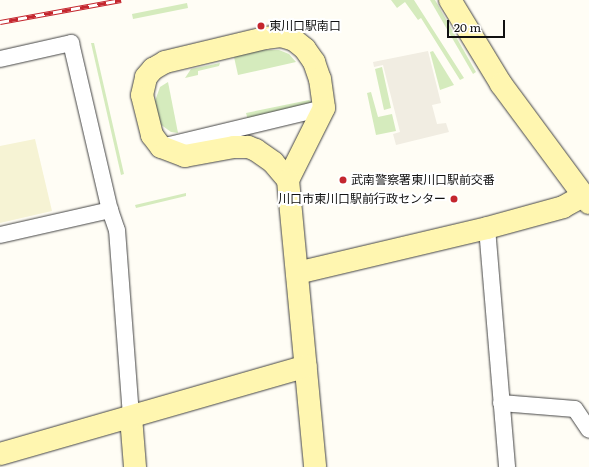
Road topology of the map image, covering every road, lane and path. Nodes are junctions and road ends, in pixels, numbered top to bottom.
1 (450, 0) edge
2 (0, 59) edge
3 (324, 108) junction
4 (161, 147) junction
5 (288, 180) junction
6 (586, 200) edge
7 (110, 210) junction
8 (487, 228) junction
9 (0, 235) edge
10 (297, 273) junction
11 (306, 366) junction
12 (501, 403) junction
13 (131, 416) junction
14 (589, 430) edge
15 (0, 454) edge
16 (135, 467) edge
17 (315, 467) edge
18 (507, 467) edge

1 - 6 street
2 - 7 street
3 - 4 street
3 - 4 street
3 - 5 street
4 - 5 street
5 - 10 street
6 - 8 street
7 - 9 street
7 - 13 street
8 - 10 street
8 - 12 street
10 - 11 street
11 - 13 street
11 - 17 street
12 - 14 street
12 - 18 street
13 - 15 street
13 - 16 street

